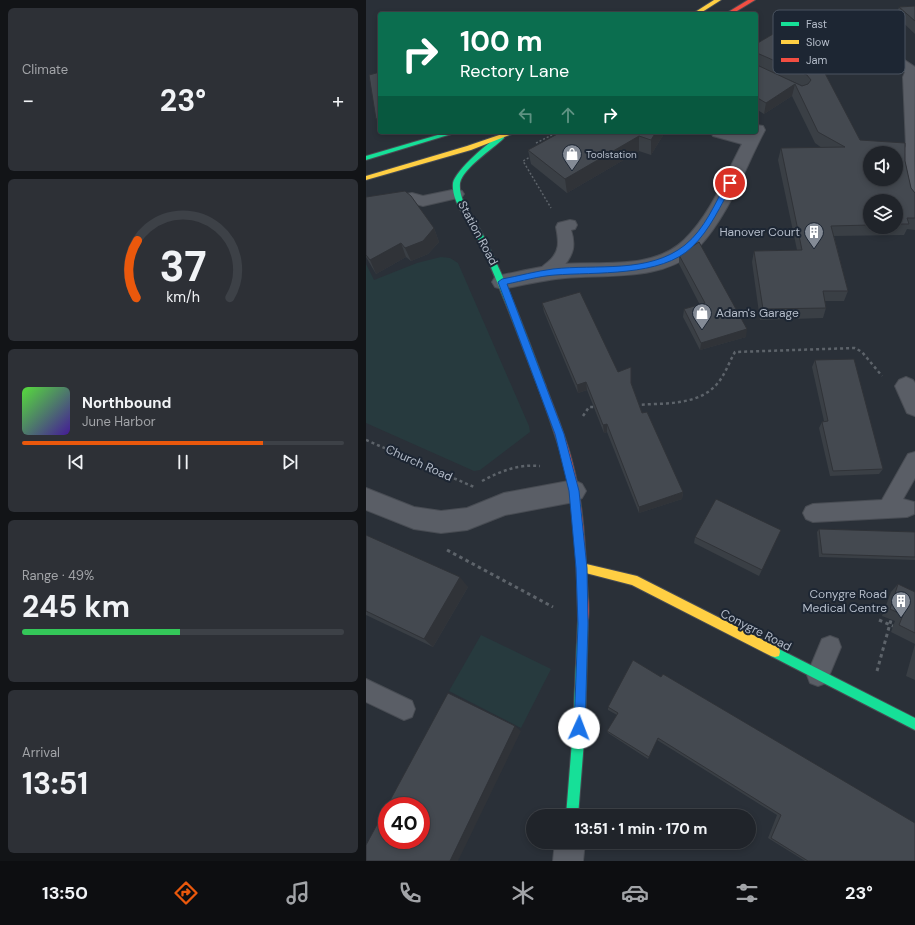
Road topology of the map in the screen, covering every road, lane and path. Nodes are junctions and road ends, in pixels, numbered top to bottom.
1 (718, 0) edge
2 (752, 0) edge
3 (698, 12) edge
4 (731, 12) edge
5 (905, 65) edge
6 (914, 71) edge
7 (448, 134) edge
8 (509, 134) edge
9 (736, 134) edge
10 (502, 137) junction
11 (536, 154) edge
12 (366, 158) edge
13 (366, 178) edge
14 (457, 194) junction
15 (915, 199) edge
16 (366, 206) edge
17 (567, 226) joint
18 (544, 274) junction
19 (502, 282) junction
20 (906, 386) joint
21 (635, 405) edge
22 (597, 406) edge
23 (915, 407) edge
24 (560, 434) junction
25 (366, 440) edge
26 (915, 460) edge
27 (528, 464) dead end
28 (485, 480) dead end
29 (473, 487) dead end
30 (574, 491) junction
31 (366, 499) edge
32 (813, 513) dead end
33 (430, 522) junction
34 (582, 568) junction
35 (879, 620) dead end
36 (891, 620) edge
37 (583, 624) junction
38 (891, 625) junction
39 (830, 647) dead end
40 (818, 675) junction
41 (366, 690) edge
42 (869, 701) junction
43 (404, 709) dead end
44 (915, 724) edge
45 (573, 809) edge
46 (569, 849) edge
47 (568, 861) edge

1 - 3 street
2 - 4 street
5 - 6 lane
6 - 15 lane
7 - 12 street
8 - 10 street
9 - 18 street
10 - 13 street
10 - 14 street, Station Road
11 - 17 path
14 - 16 lane
14 - 19 street, Station Road
17 - 18 lane
18 - 19 street
19 - 24 street, Station Road
20 - 21 path
20 - 23 street
22 - 24 path
24 - 30 street, Station Road
25 - 29 path, Church Road
26 - 32 lane
27 - 28 path
30 - 33 street
30 - 34 street, Station Road
31 - 33 street
33 - 37 path
34 - 37 street, Station Road
34 - 40 street, Conygre Road
35 - 38 path
36 - 38 path
37 - 45 street, Station Road
38 - 42 path
39 - 40 lane
40 - 42 street, Conygre Road
41 - 43 lane
42 - 44 street, Conygre Road
46 - 47 street

